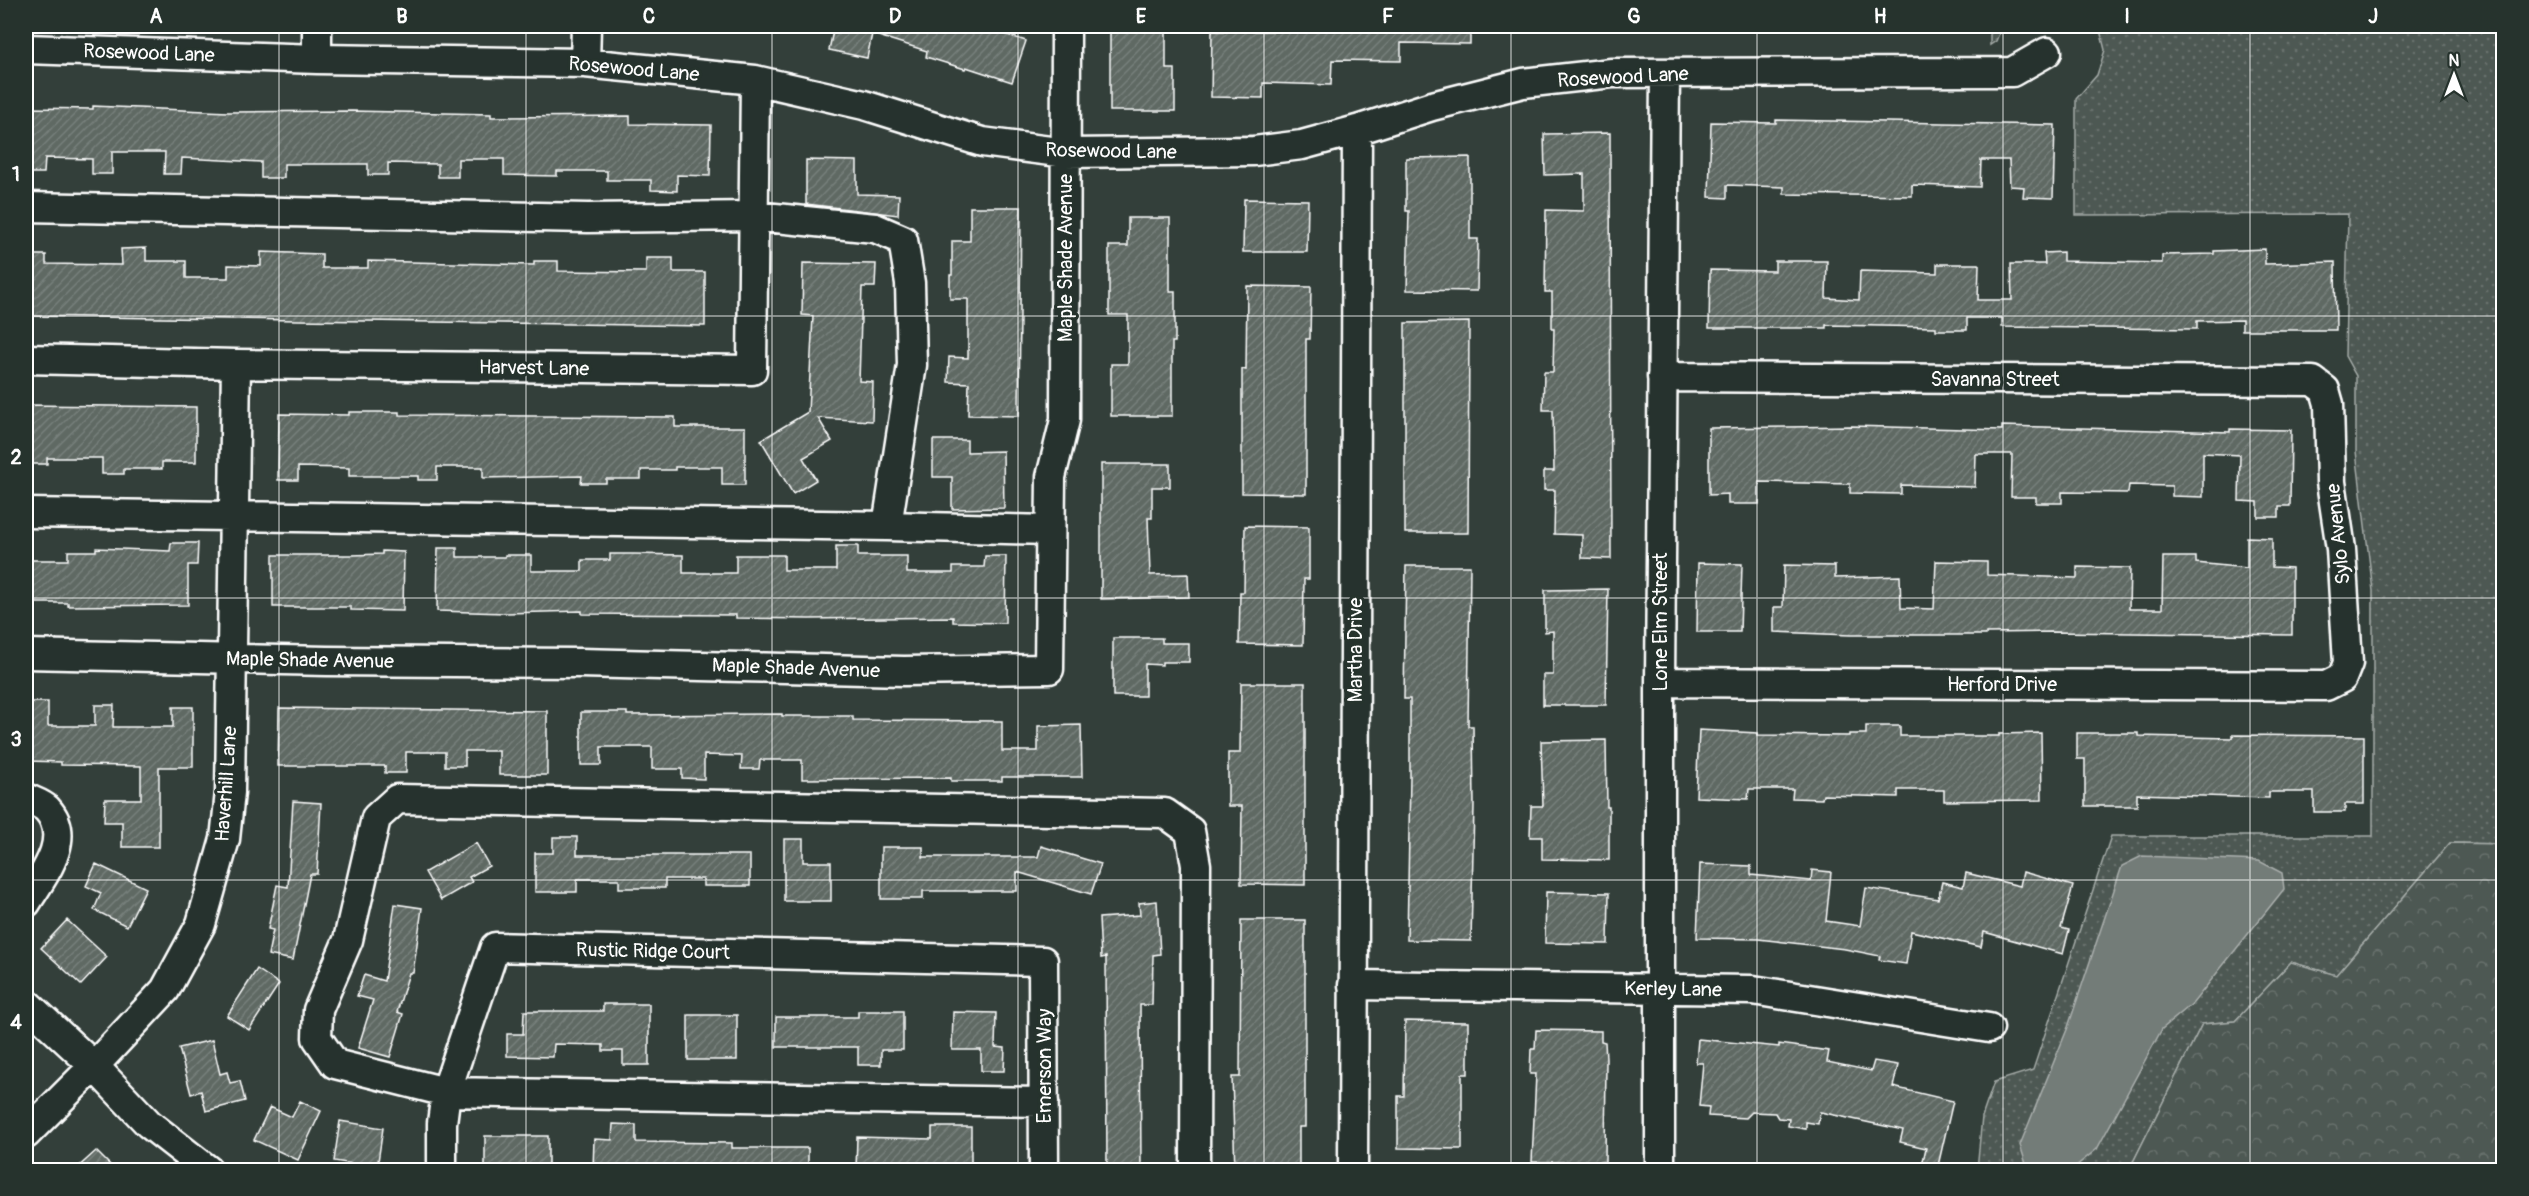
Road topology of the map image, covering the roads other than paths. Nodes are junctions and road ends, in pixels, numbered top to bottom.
1 (317, 26) edge
2 (586, 26) edge
3 (1066, 26) edge
4 (42, 41) edge
5 (2047, 52) dead end
6 (317, 59) junction
7 (585, 63) junction
8 (1665, 74) junction
9 (755, 80) junction
10 (1357, 130) junction
11 (1066, 153) junction
12 (26, 207) edge
13 (755, 216) junction
14 (26, 359) edge
15 (236, 364) junction
16 (1662, 377) junction
17 (2325, 390) joint
18 (26, 513) edge
19 (233, 517) junction
20 (887, 526) junction
21 (1049, 530) junction
22 (26, 654) edge
23 (231, 658) junction
24 (2342, 678) joint
25 (1659, 682) junction
26 (26, 798) edge
27 (26, 903) edge
28 (1043, 961) joint
29 (1353, 985) junction
30 (1659, 988) junction
31 (26, 1003) edge
32 (1989, 1028) dead end
33 (94, 1066) junction
34 (446, 1092) junction
35 (1044, 1102) junction
36 (26, 1134) edge
37 (197, 1168) edge
38 (442, 1170) edge
39 (1044, 1170) edge
40 (1195, 1170) edge
41 (1353, 1170) edge
42 (1660, 1170) edge

1 - 6 street
2 - 7 street
3 - 11 street, Maple Shade Avenue
4 - 6 street, Rosewood Lane
5 - 8 street, Rosewood Lane
6 - 7 street, Rosewood Lane
7 - 9 street, Rosewood Lane
8 - 10 street, Rosewood Lane
8 - 16 street, Lone Elm Street
9 - 11 street, Rosewood Lane
9 - 13 street, Harvest Lane
10 - 11 street, Rosewood Lane
10 - 29 street, Martha Drive
11 - 21 street, Maple Shade Avenue
12 - 13 street
13 - 15 street, Harvest Lane
13 - 20 street
14 - 15 street, Harvest Lane
15 - 19 street, Haverhill Lane
16 - 17 street, Savanna Street
16 - 25 street, Lone Elm Street
17 - 24 street, Sylo Avenue
18 - 19 street
19 - 20 street
19 - 23 street, Haverhill Lane
20 - 21 street
21 - 23 street, Maple Shade Avenue
22 - 23 street, Maple Shade Avenue
23 - 33 street, Haverhill Lane
24 - 25 street, Herford Drive
25 - 30 street, Lone Elm Street
26 - 27 street
28 - 34 street, Rustic Ridge Court
28 - 35 street, Emerson Way
29 - 30 street, Kerley Lane
29 - 41 street, Martha Drive
30 - 32 street, Kerley Lane
30 - 42 street, Lone Elm Street
31 - 33 street
33 - 36 street, Haverhill Lane
33 - 37 street
34 - 35 street
34 - 38 street, Rustic Ridge Court
34 - 40 street
35 - 39 street, Emerson Way

